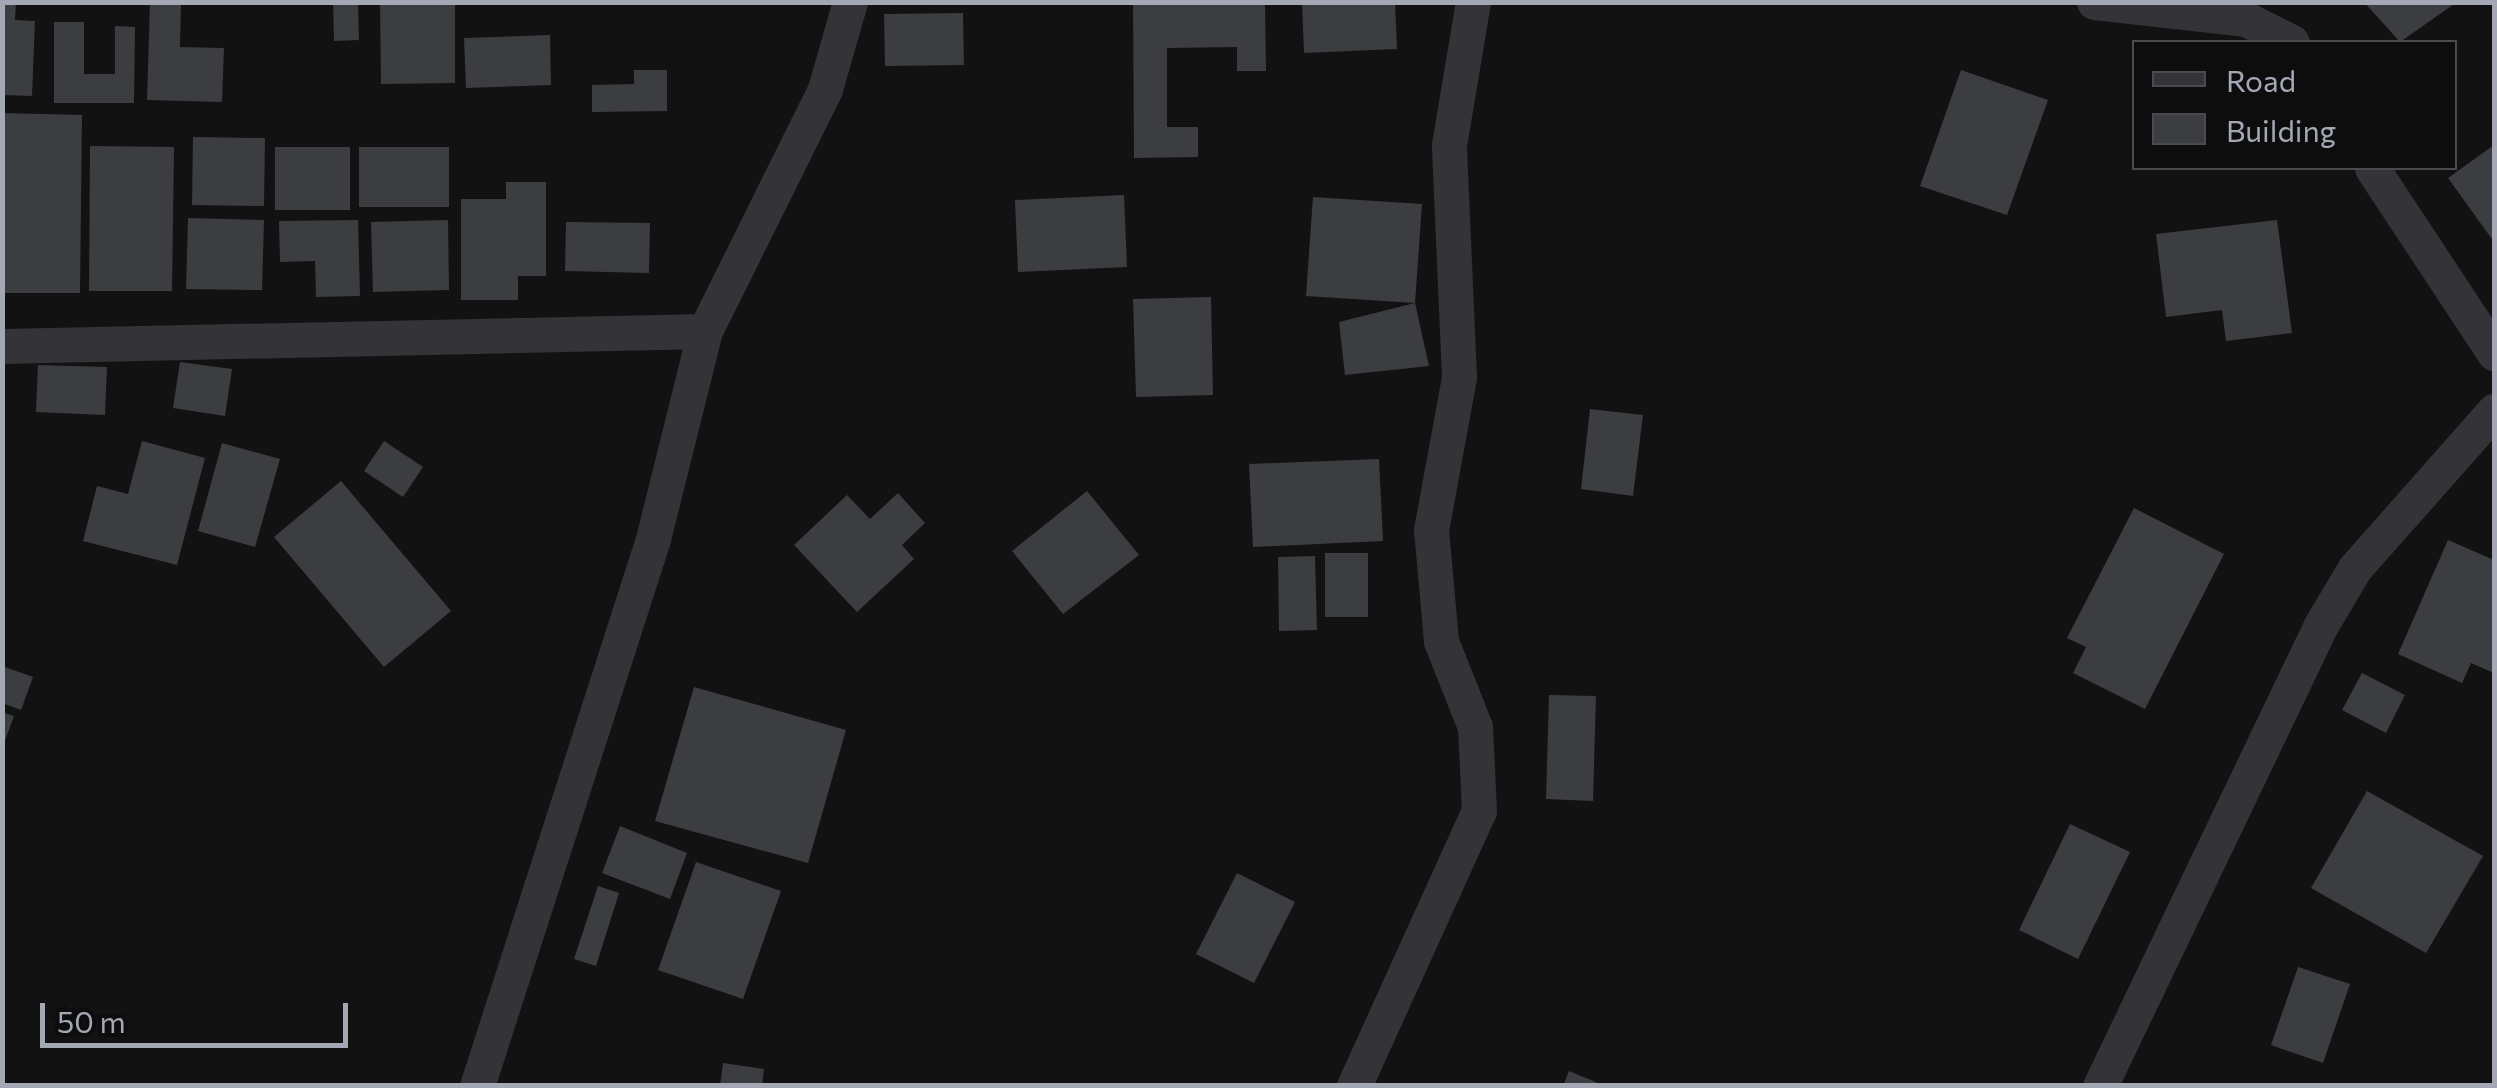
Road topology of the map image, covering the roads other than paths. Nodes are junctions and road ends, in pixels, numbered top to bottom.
1 (850, 2) edge
2 (1472, 2) edge
3 (2094, 2) edge
4 (2288, 40) edge
5 (2373, 170) edge
6 (705, 331) junction
7 (2, 346) edge
8 (2494, 354) edge
9 (2494, 410) edge
10 (477, 1086) edge
11 (1354, 1086) edge
12 (2100, 1086) edge

1 - 6 street
2 - 11 street
3 - 4 street
5 - 8 street
6 - 7 street
6 - 10 street
9 - 12 street

